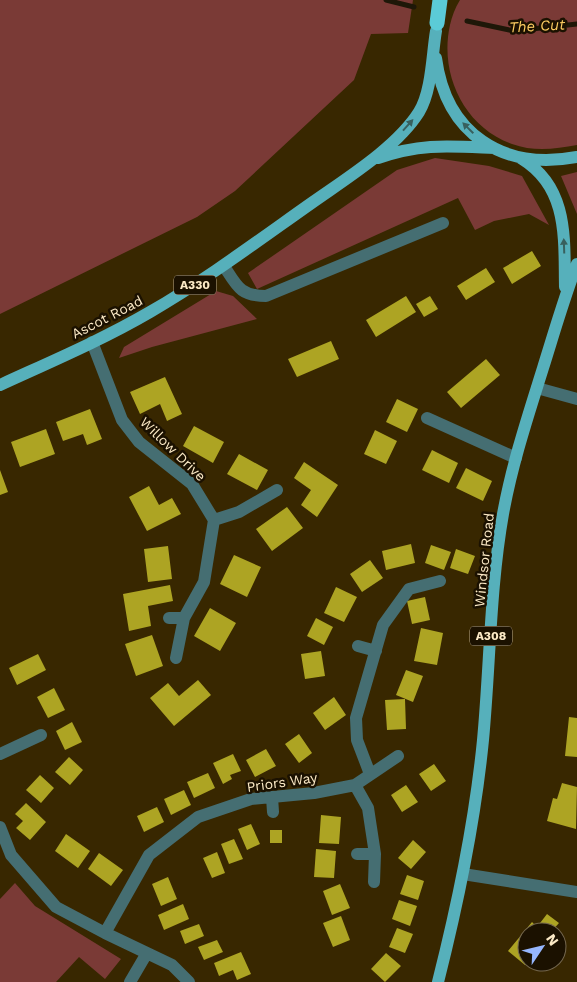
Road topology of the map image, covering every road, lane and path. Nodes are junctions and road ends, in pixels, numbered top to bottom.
1 (440, 0) edge
2 (449, 0) edge
3 (437, 27) junction
4 (494, 148) junction
5 (577, 157) edge
6 (374, 159) junction
7 (522, 159) junction
8 (443, 222) dead end
9 (577, 264) edge
10 (224, 266) junction
11 (565, 295) junction
12 (92, 342) junction
13 (0, 385) edge
14 (537, 388) junction
15 (577, 399) edge
16 (427, 418) dead end
17 (516, 458) junction
18 (277, 490) dead end
19 (214, 520) junction
20 (440, 581) dead end
21 (169, 618) dead end
22 (184, 618) junction
23 (358, 646) dead end
24 (376, 651) junction
25 (176, 658) dead end
26 (41, 735) dead end
27 (0, 754) edge
28 (398, 756) dead end
29 (370, 774) junction
30 (355, 785) junction
31 (272, 797) junction
32 (273, 812) dead end
33 (0, 827) edge
34 (357, 854) dead end
35 (375, 854) junction
36 (463, 874) junction
37 (374, 882) dead end
38 (577, 892) edge
39 (105, 933) junction
40 (147, 953) junction
41 (130, 982) edge
42 (189, 982) edge
43 (438, 982) edge

1 - 3 highway
2 - 3 main road
4 -> 3 main road
6 -> 3 main road, Ascot Road / A330
4 - 6 main road, Ascot Road / A330
4 - 7 main road
5 - 7 main road
6 - 10 main road, Ascot Road / A330
11 -> 7 main road, Windsor Road / A308
8 - 10 street
9 - 11 main road, Windsor Road / A308
10 - 12 main road, Ascot Road / A330
11 - 14 main road, Windsor Road / A308
12 - 13 main road, Ascot Road / A330
12 - 19 street, Willow Drive
14 - 15 street
14 - 17 main road, Windsor Road / A308
16 - 17 street
17 - 36 main road, Windsor Road / A308
18 - 19 street
19 - 22 street
20 - 24 street
21 - 22 street
22 - 25 street
23 - 24 street
24 - 29 street
26 - 27 street
28 - 29 street, Priors Way
29 - 30 street, Priors Way
30 - 31 street, Priors Way
30 - 35 street
31 - 32 street
31 - 39 street, Priors Way
33 - 39 street
34 - 35 street
35 - 37 street
36 - 38 street
36 - 43 main road, Windsor Road / A308
39 - 40 street
40 - 41 street
40 - 42 street

